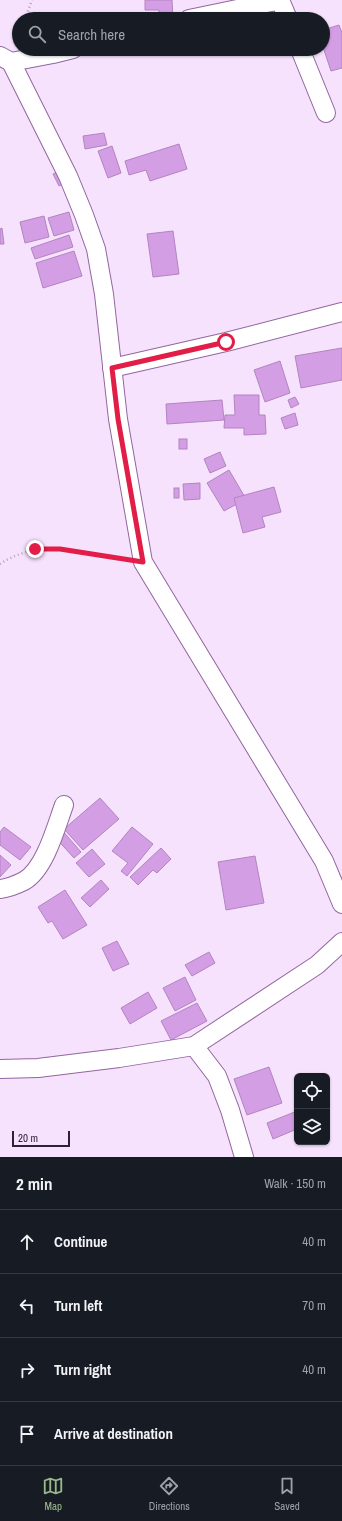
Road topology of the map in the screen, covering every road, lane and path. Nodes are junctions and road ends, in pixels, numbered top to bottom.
1 (32, 0) edge
2 (281, 0) edge
3 (28, 12) edge
4 (223, 12) edge
5 (285, 12) edge
6 (34, 56) edge
7 (303, 56) edge
8 (6, 59) edge
9 (326, 113) dead end
10 (342, 312) edge
11 (112, 368) junction
12 (143, 562) junction
13 (0, 564) edge
14 (64, 805) dead end
15 (0, 889) edge
16 (342, 904) edge
17 (342, 942) edge
18 (194, 1046) junction
19 (0, 1069) edge
20 (244, 1157) edge

1 - 3 path
2 - 4 street
2 - 5 street
6 - 8 street
7 - 9 street
8 - 11 street
10 - 11 street
11 - 12 street
12 - 13 path
12 - 16 street
14 - 15 street
17 - 18 street
18 - 19 street
18 - 20 street

